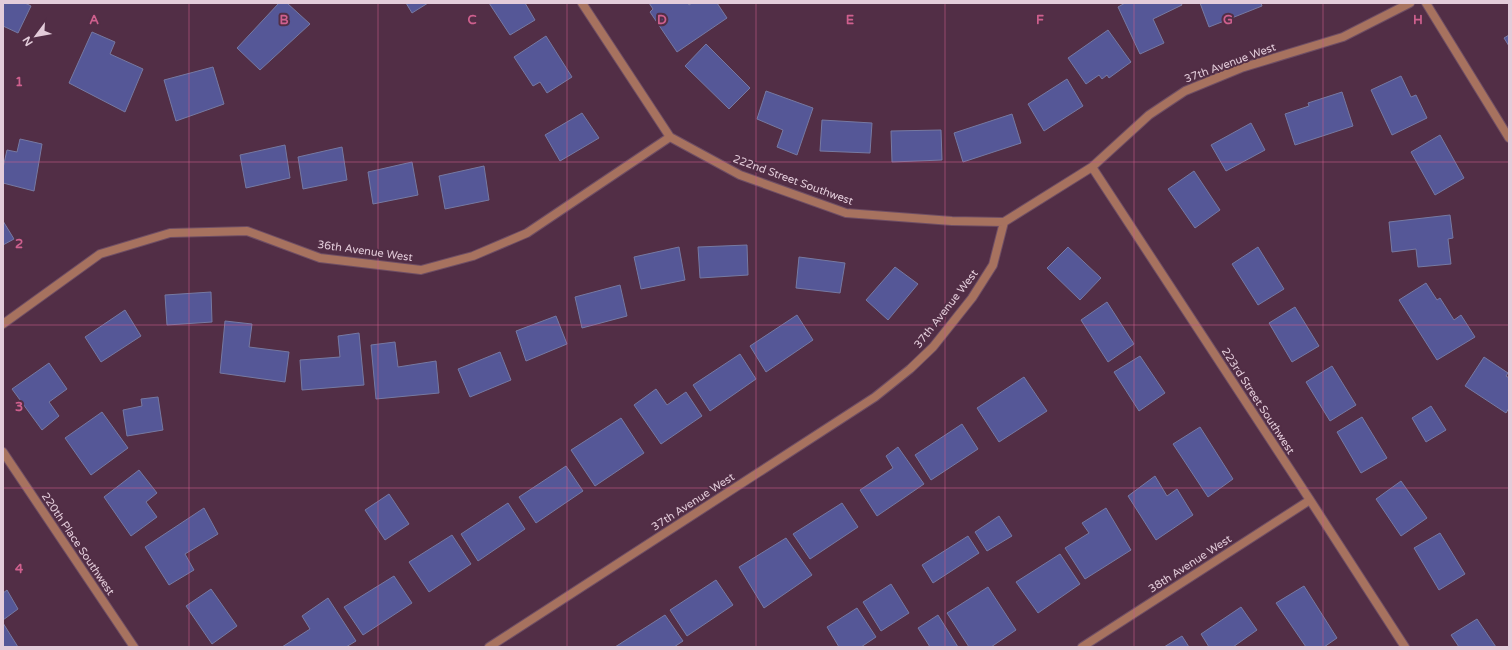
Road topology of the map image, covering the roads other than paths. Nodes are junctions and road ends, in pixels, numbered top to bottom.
1 (582, 3) edge
2 (1410, 3) edge
3 (1426, 3) edge
4 (670, 137) junction
5 (1509, 138) edge
6 (1092, 167) junction
7 (1004, 222) junction
8 (3, 324) edge
9 (3, 452) edge
10 (1310, 500) junction
11 (134, 647) edge
12 (489, 647) edge
13 (1082, 647) edge
14 (1405, 647) edge

1 - 4 street, 222nd Street Southwest
2 - 6 street, 37th Avenue West
3 - 5 street
4 - 7 street, 222nd Street Southwest
4 - 8 street, 36th Avenue West
6 - 7 street, 37th Avenue West
6 - 10 street, 223rd Street Southwest
7 - 12 street, 37th Avenue West
9 - 11 street, 220th Place Southwest
10 - 13 street, 38th Avenue West
10 - 14 street, 223rd Street Southwest

